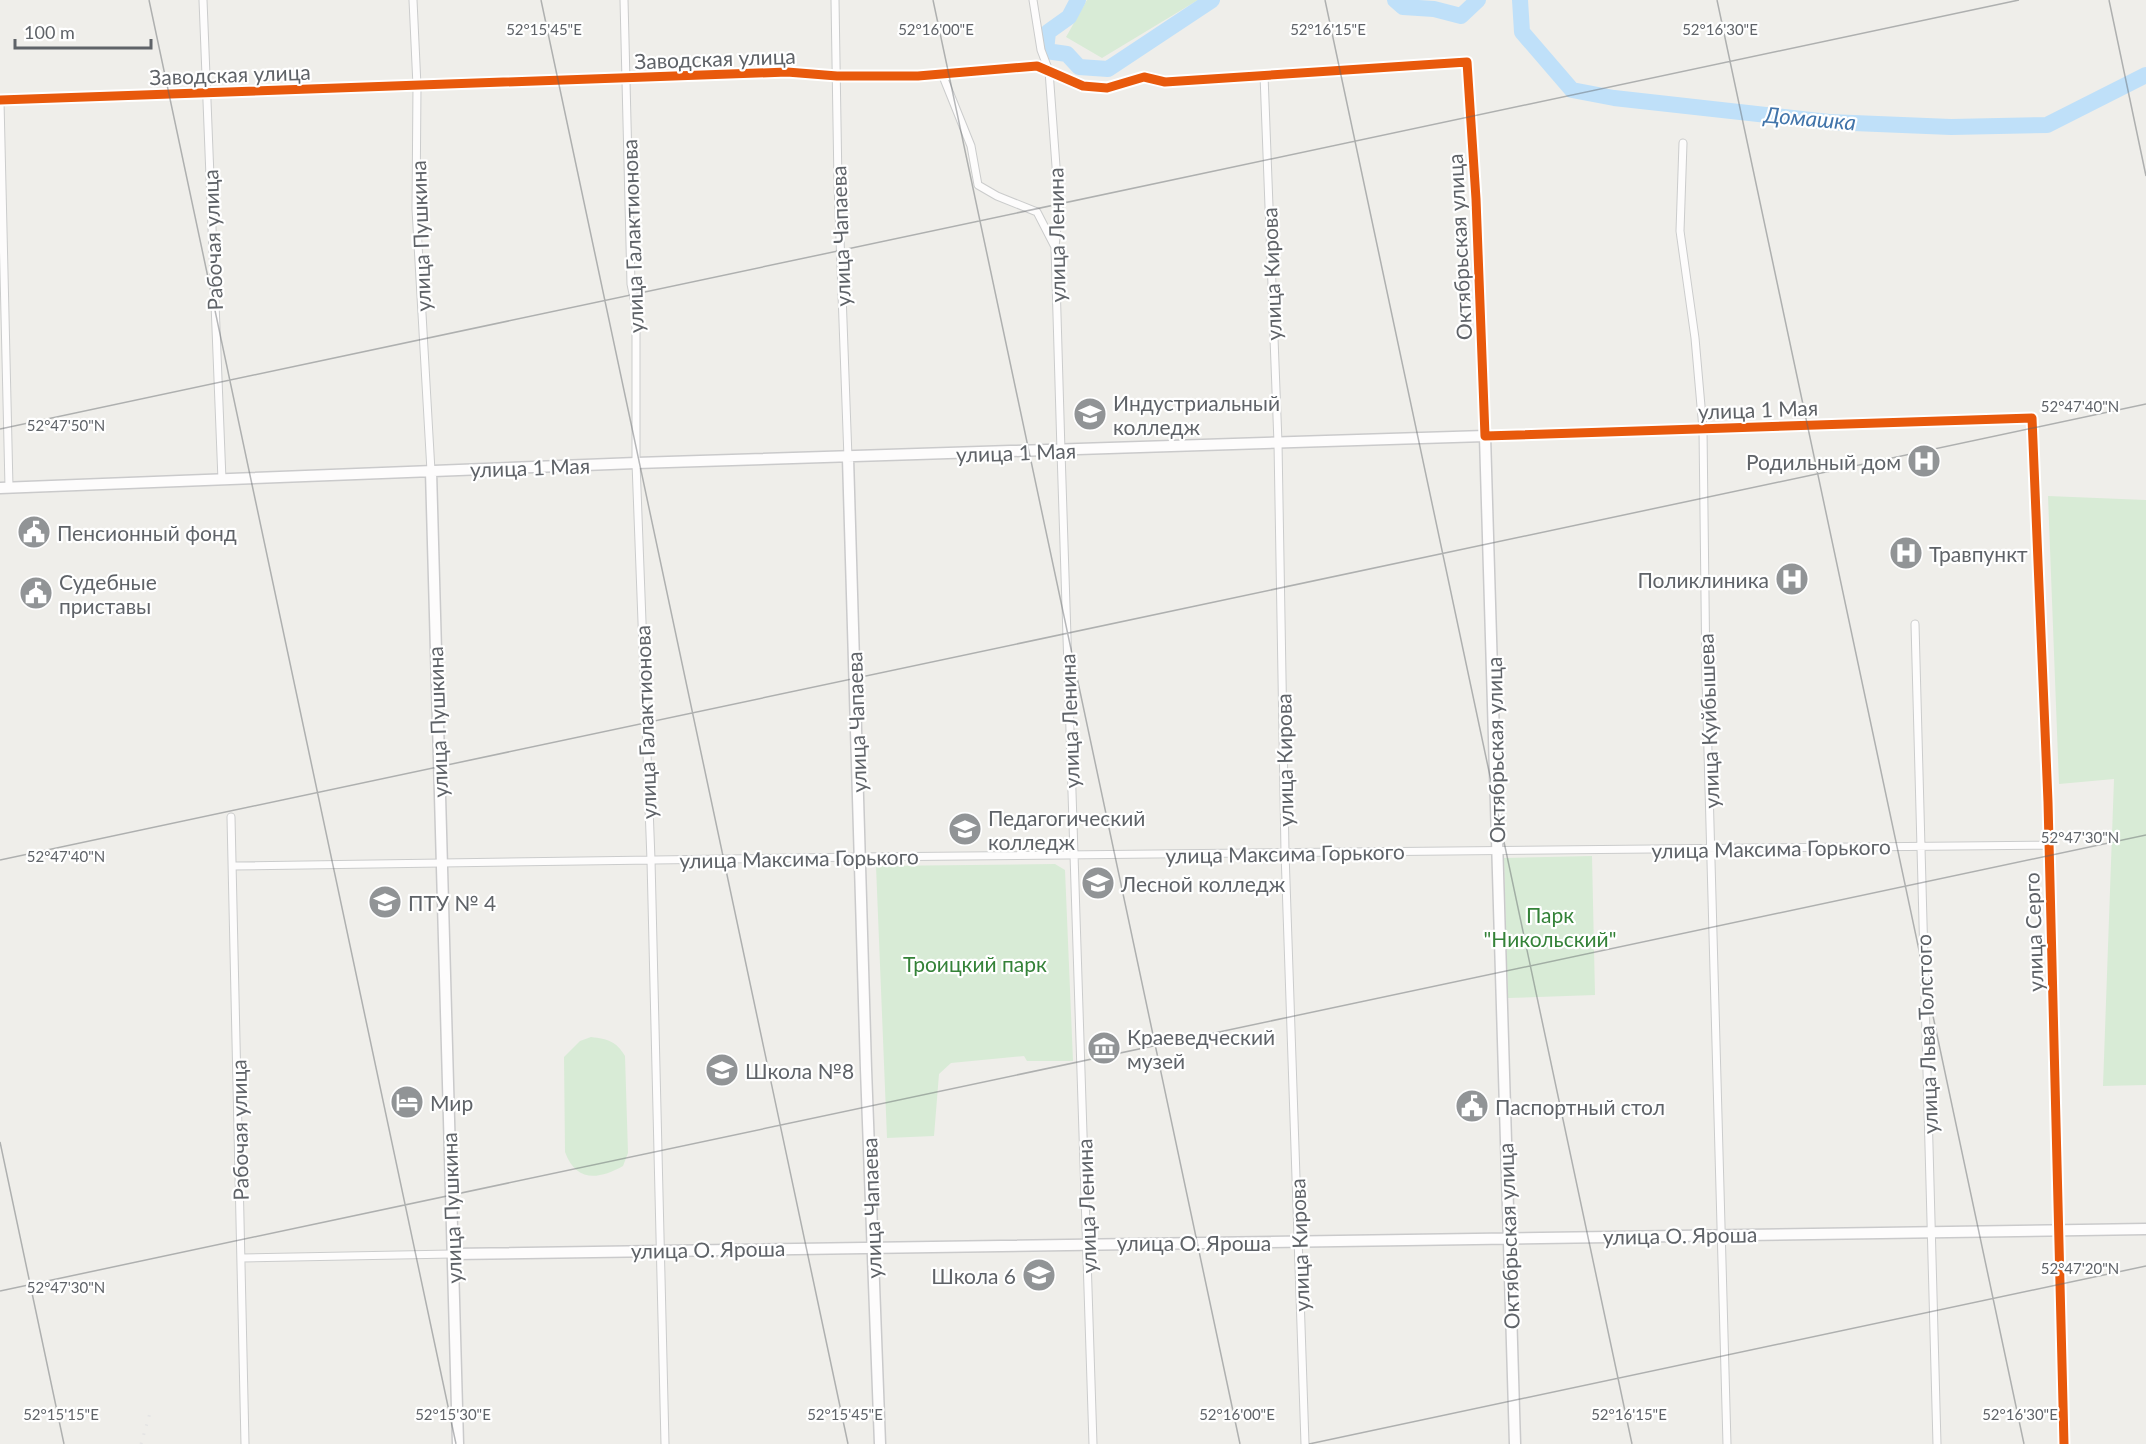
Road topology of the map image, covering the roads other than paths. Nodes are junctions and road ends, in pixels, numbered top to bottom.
1 (203, 0) edge
2 (414, 0) edge
3 (624, 0) edge
4 (835, 0) edge
5 (1033, 0) edge
6 (1461, 61) joint
7 (1049, 71) junction
8 (942, 74) junction
9 (1264, 75) junction
10 (837, 76) junction
11 (627, 78) junction
12 (417, 86) junction
13 (205, 93) junction
14 (0, 100) edge
15 (1683, 142) dead end
16 (1055, 247) junction
17 (2032, 418) joint
18 (1703, 429) junction
19 (1485, 436) junction
20 (1278, 443) junction
21 (1061, 451) junction
22 (848, 458) junction
23 (636, 463) junction
24 (431, 471) junction
25 (222, 480) junction
26 (4, 487) edge
27 (1914, 624) dead end
28 (231, 817) dead end
29 (2049, 845) junction
30 (1920, 847) junction
31 (1712, 849) junction
32 (1497, 850) junction
33 (1285, 852) junction
34 (1074, 855) junction
35 (860, 857) junction
36 (651, 860) junction
37 (441, 863) junction
38 (233, 866) junction
39 (2146, 1229) edge
40 (2058, 1231) junction
41 (1932, 1233) junction
42 (1722, 1235) junction
43 (1507, 1238) junction
44 (1300, 1241) junction
45 (1088, 1243) junction
46 (873, 1247) junction
47 (661, 1249) junction
48 (452, 1254) junction
49 (242, 1258) junction
50 (245, 1444) edge
51 (458, 1444) edge
52 (664, 1444) edge
53 (880, 1444) edge
54 (1093, 1444) edge
55 (1305, 1444) edge
56 (1515, 1444) edge
57 (1727, 1444) edge
58 (1937, 1444) edge
59 (2064, 1444) edge

1 - 13 street, Рабочая улица
2 - 12 street, улица Пушкина
3 - 11 street, улица Галактионова
4 - 10 street, улица Чапаева
5 - 7 street, улица Ленина
6 - 9 street, Заводская улица
6 - 19 street, Октябрьская улица
7 - 8 street, Заводская улица
7 - 9 street, Заводская улица
7 - 16 street, улица Ленина
8 - 10 street, Заводская улица
8 - 16 street
9 - 20 street, улица Кирова
10 - 11 street, Заводская улица
10 - 22 street, улица Чапаева
11 - 12 street, Заводская улица
11 - 23 street, улица Галактионова
12 - 13 street, Заводская улица
12 - 24 street, улица Пушкина
13 - 14 street, Заводская улица
13 - 25 street, Рабочая улица
14 - 26 street
15 - 18 street, улица Куйбышева
16 - 21 street, улица Ленина
17 - 18 street, улица 1 Мая
17 - 29 street, улица Серго
18 - 19 street, улица 1 Мая
18 - 31 street, улица Куйбышева
19 - 20 main road, улица 1 Мая
19 - 32 main road, Октябрьская улица
20 - 21 main road, улица 1 Мая
20 - 33 street, улица Кирова
21 - 22 main road, улица 1 Мая
21 - 34 street, улица Ленина
22 - 23 main road, улица 1 Мая
22 - 35 main road, улица Чапаева
23 - 24 main road, улица 1 Мая
23 - 36 street, улица Галактионова
24 - 25 main road, улица 1 Мая
24 - 37 main road, улица Пушкина
25 - 26 main road, улица 1 Мая
27 - 30 street, улица Льва Толстого
28 - 38 street, Рабочая улица
29 - 30 street, улица Максима Горького
29 - 40 street, улица Серго
30 - 31 street, улица Максима Горького
30 - 41 street, улица Льва Толстого
31 - 32 street, улица Максима Горького
31 - 42 street, улица Куйбышева
32 - 33 street, улица Максима Горького
32 - 43 main road, Октябрьская улица
33 - 34 street, улица Максима Горького
33 - 44 street, улица Кирова
34 - 35 street, улица Максима Горького
34 - 45 street, улица Ленина
35 - 36 street, улица Максима Горького
35 - 46 main road, улица Чапаева
36 - 37 street, улица Максима Горького
36 - 47 street, улица Галактионова
37 - 38 street, улица Максима Горького
37 - 48 main road, улица Пушкина
38 - 49 street, Рабочая улица
39 - 40 main road, улица О. Яроша
40 - 41 main road, улица О. Яроша
40 - 59 street, улица Серго
41 - 42 main road, улица О. Яроша
41 - 58 street, улица Льва Толстого
42 - 43 main road, улица О. Яроша
42 - 57 street, улица Куйбышева
43 - 44 main road, улица О. Яроша
43 - 56 main road, Октябрьская улица
44 - 45 main road, улица О. Яроша
44 - 55 street, улица Кирова
45 - 46 main road, улица О. Яроша
45 - 54 street, улица Ленина
46 - 47 main road, улица О. Яроша
46 - 53 main road, улица Чапаева
47 - 48 main road, улица О. Яроша
47 - 52 street, улица Галактионова
48 - 49 street, улица О. Яроша
48 - 51 main road, улица Пушкина
49 - 50 street, Рабочая улица

